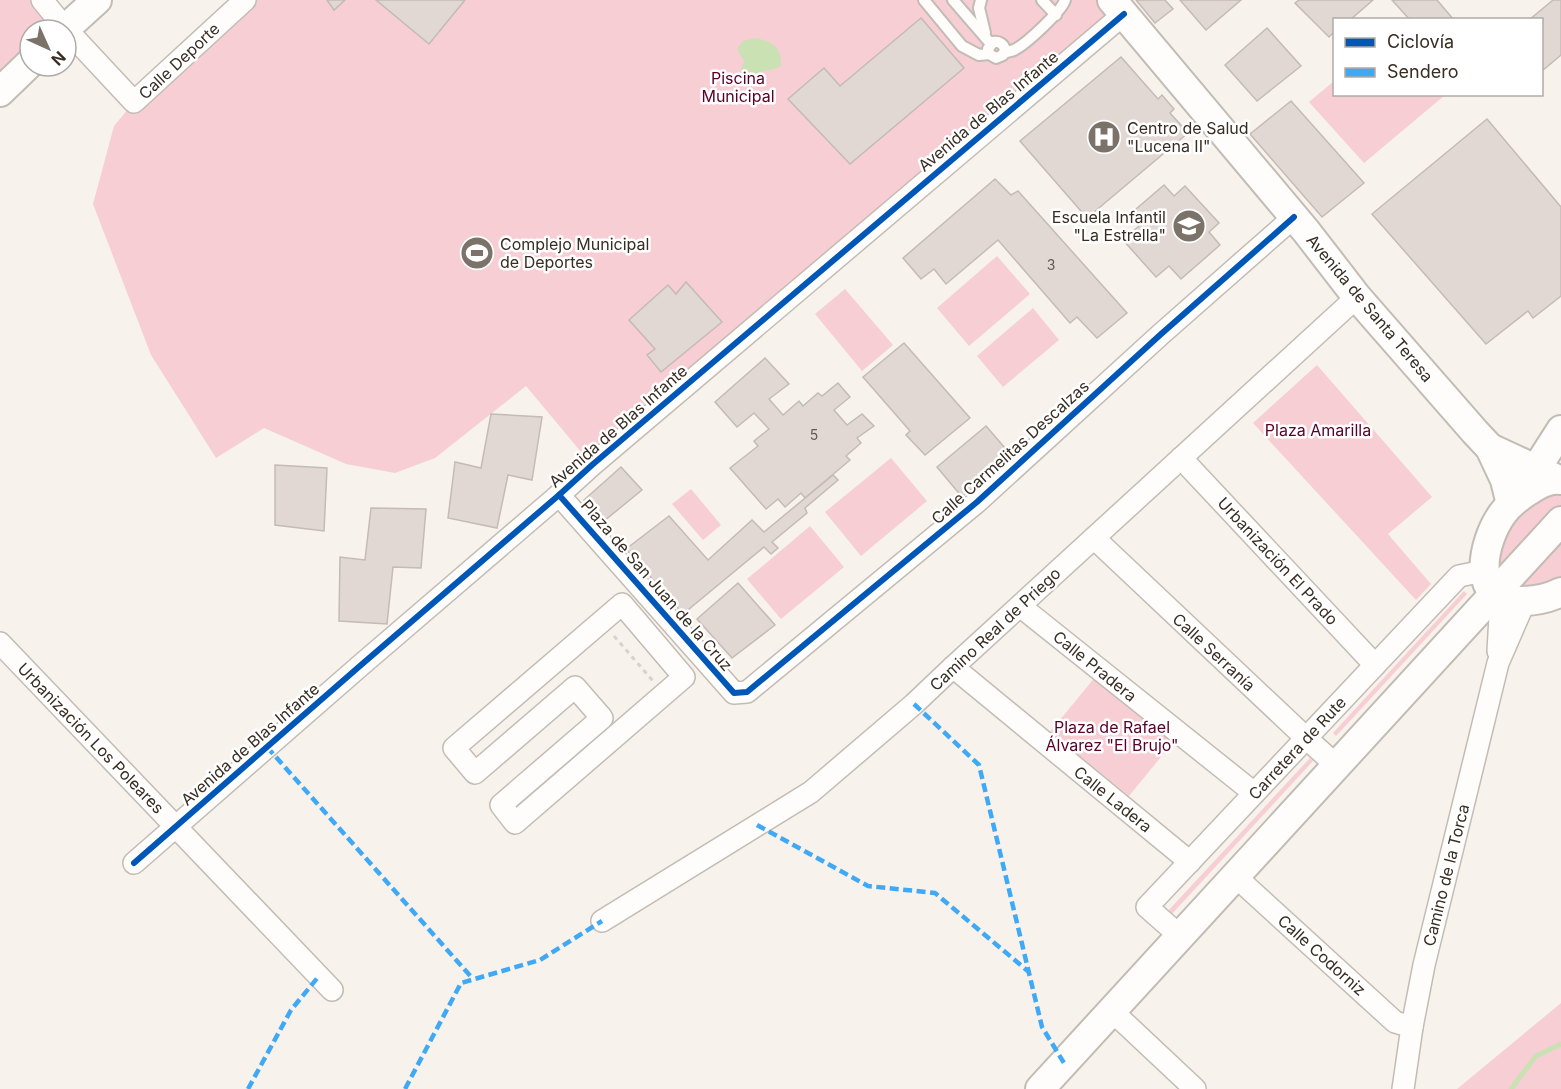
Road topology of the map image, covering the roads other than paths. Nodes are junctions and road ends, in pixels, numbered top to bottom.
1 (42, 0) edge
2 (97, 0) edge
3 (245, 0) edge
4 (924, 0) edge
5 (953, 0) edge
6 (981, 0) edge
7 (1042, 0) edge
8 (1065, 0) edge
9 (1118, 7) edge
10 (1056, 15) junction
11 (56, 18) edge
12 (77, 18) edge
13 (78, 44) edge
14 (990, 49) junction
15 (18, 75) edge
16 (0, 92) edge
17 (1294, 217) junction
18 (1357, 297) junction
19 (1561, 430) edge
20 (1490, 448) junction
21 (1181, 458) junction
22 (1538, 485) edge
23 (559, 495) junction
24 (1561, 521) edge
25 (1094, 538) junction
26 (1501, 591) junction
27 (1561, 592) edge
28 (1020, 606) junction
29 (0, 643) edge
30 (1375, 665) junction
31 (953, 667) junction
32 (684, 677) joint
33 (734, 693) joint
34 (1306, 738) junction
35 (1336, 765) junction
36 (1254, 793) junction
37 (176, 826) junction
38 (1190, 862) junction
39 (134, 864) dead end
40 (1235, 876) junction
41 (602, 921) dead end
42 (1180, 936) junction
43 (332, 990) dead end
44 (1112, 1011) junction
45 (1412, 1027) junction
46 (1040, 1089) edge
47 (1196, 1089) edge
48 (1403, 1089) edge

1 - 11 street
2 - 12 street
3 - 13 street, Calle Deporte
4 - 14 lane
5 - 14 lane
6 - 14 lane
7 - 10 lane
8 - 10 lane
9 - 17 street, Avenida de Santa Teresa
9 - 23 street, Avenida de Blas Infante
10 - 14 lane
15 - 16 street
17 - 18 street, Avenida de Santa Teresa
17 - 33 street, Calle Carmelitas Descalzas
18 - 20 street, Avenida de Santa Teresa
18 - 21 street, Camino Real de Priego
19 - 22 street
20 - 22 street, Avenida de Santa Teresa
20 - 22 street, Avenida de Santa Teresa
21 - 25 street, Camino Real de Priego
21 - 30 street, Urbanización El Prado
22 - 26 street
23 - 33 street, Plaza de San Juan de la Cruz
23 - 37 street, Avenida de Blas Infante
24 - 26 street
25 - 28 street, Camino Real de Priego
25 - 34 street, Calle Serranía
26 - 27 street
26 - 30 street, Carretera de Rute
26 - 35 street
26 - 45 street, Camino de la Torca
28 - 31 street, Camino Real de Priego
28 - 36 street, Calle Pradera
29 - 37 street, Urbanización Los Poleares
30 - 34 street, Carretera de Rute
31 - 38 street, Calle Ladera
31 - 41 street, Camino Real de Priego
32 - 32 street
34 - 35 street, Calle Serranía
34 - 36 street, Carretera de Rute
35 - 40 street
36 - 38 street, Carretera de Rute
37 - 39 street, Avenida de Blas Infante
37 - 43 street, Urbanización Los Poleares
38 - 42 street, Carretera de Rute
40 - 42 street
40 - 45 street, Calle Codorniz
42 - 44 street
44 - 46 street
44 - 47 street
45 - 48 street, Camino de la Torca

